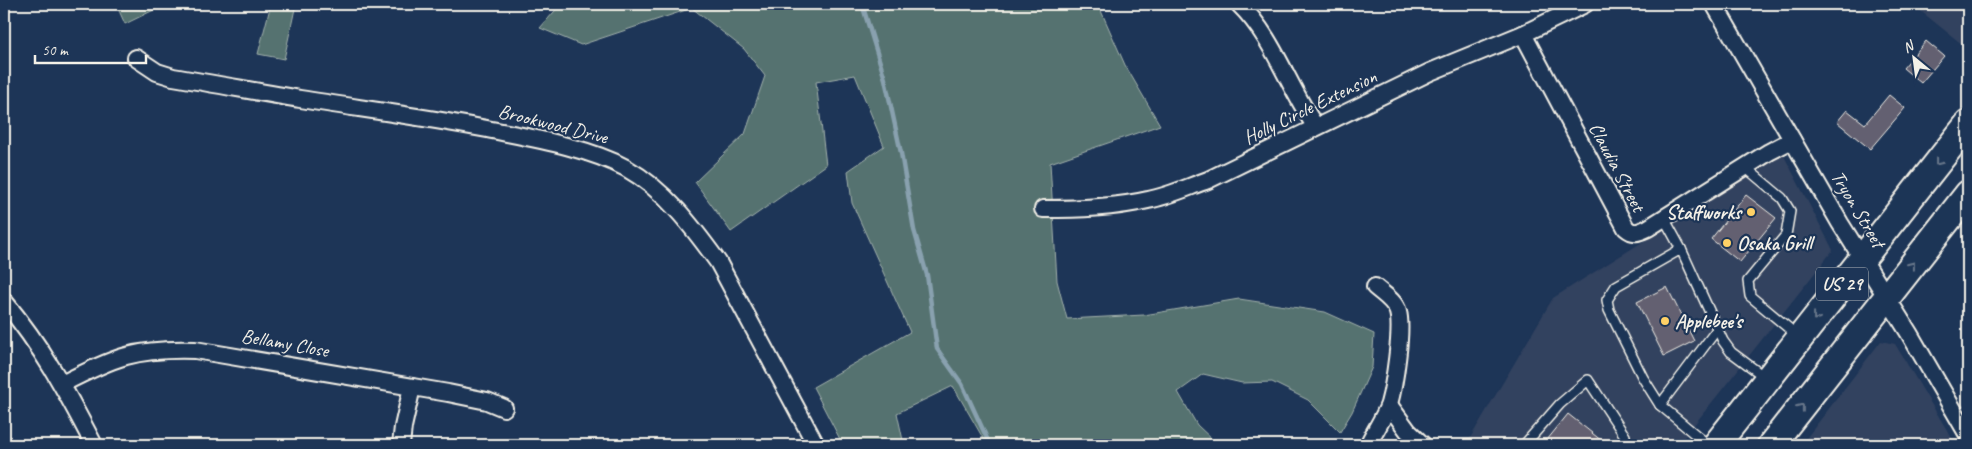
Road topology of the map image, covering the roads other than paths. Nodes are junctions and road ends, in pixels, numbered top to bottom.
1 (1239, 4) edge
2 (1585, 4) edge
3 (1714, 4) edge
4 (1523, 34) junction
5 (136, 58) dead end
6 (1968, 124) edge
7 (1316, 127) junction
8 (1792, 140) junction
9 (1745, 167) junction
10 (1968, 194) edge
11 (1043, 209) dead end
12 (1664, 218) junction
13 (1681, 249) junction
14 (1862, 259) junction
15 (1375, 287) dead end
16 (1887, 298) junction
17 (4, 301) edge
18 (1718, 328) junction
19 (1800, 338) junction
20 (1768, 379) junction
21 (62, 384) junction
22 (412, 387) junction
23 (1388, 405) junction
24 (1660, 405) junction
25 (504, 408) dead end
26 (1968, 435) edge
27 (94, 445) edge
28 (401, 445) edge
29 (816, 445) edge
30 (1368, 445) edge
31 (1423, 445) edge
32 (1524, 445) edge
33 (1626, 445) edge
34 (1708, 445) edge
35 (1716, 445) edge
36 (1771, 445) edge

1 - 7 street
2 - 4 street, Holly Circle Extension
3 - 8 street, Tryon Street
4 - 7 street, Holly Circle Extension
4 - 12 street, Claudia Street
5 - 29 street, Brookwood Drive
6 -> 14 main road, US 29
7 - 11 street, Holly Circle Extension
8 - 9 street, Claudia Street
8 - 14 street, Tryon Street
9 - 12 street, Claudia Street
9 - 19 lane
16 -> 10 main road, US 29
12 - 13 lane
13 - 18 lane
13 - 24 lane
14 - 16 street, Tryon Street
14 -> 19 main road, US 29
15 - 23 street
16 - 26 street, Tryon Street
36 -> 16 main road, US 29
17 - 21 street
18 - 20 lane
18 - 24 lane
19 - 20 main road, US 29
20 - 35 main road, US 29
21 - 22 street, Bellamy Close
21 - 27 street
22 - 25 street, Bellamy Close
22 - 28 street
23 - 30 street
23 - 31 street
24 - 34 lane
32 - 33 lane

